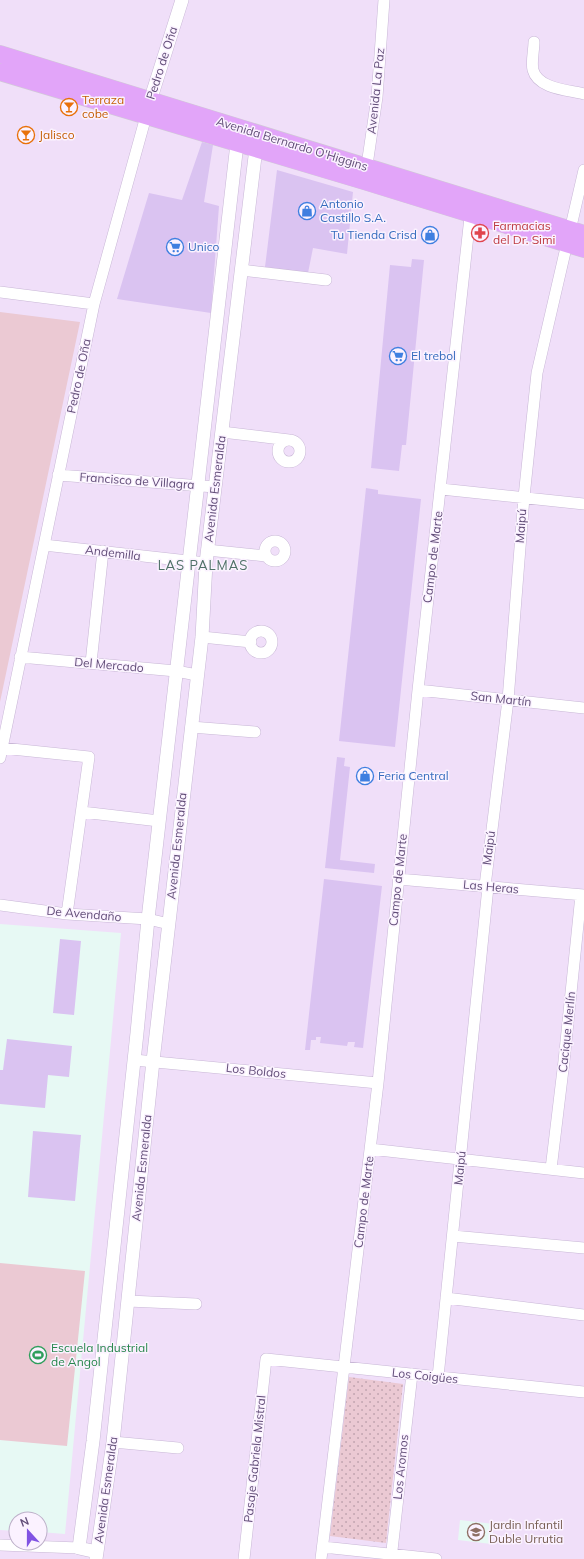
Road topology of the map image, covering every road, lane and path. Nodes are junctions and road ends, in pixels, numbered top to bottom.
1 (182, 0) edge
2 (384, 0) edge
3 (534, 42) dead end
4 (0, 54) edge
5 (0, 72) edge
6 (584, 94) edge
7 (148, 108) junction
8 (238, 135) junction
9 (257, 141) junction
10 (584, 170) edge
11 (365, 174) junction
12 (471, 207) junction
13 (574, 236) edge
14 (584, 249) edge
15 (241, 270) junction
16 (326, 280) dead end
17 (0, 292) edge
18 (94, 304) junction
19 (222, 432) junction
20 (289, 440) dead end
21 (58, 475) junction
22 (197, 486) junction
23 (215, 487) junction
24 (441, 489) junction
25 (524, 497) junction
26 (584, 504) edge
27 (44, 544) junction
28 (103, 552) junction
29 (266, 556) dead end
30 (207, 557) junction
31 (189, 561) junction
32 (202, 637) junction
33 (251, 642) dead end
34 (20, 657) junction
35 (91, 663) junction
36 (176, 672) junction
37 (197, 675) junction
38 (418, 690) junction
39 (508, 700) junction
40 (584, 708) edge
41 (191, 726) junction
42 (255, 732) dead end
43 (1, 753) edge
44 (161, 803) junction
45 (182, 807) junction
46 (82, 812) junction
47 (158, 827) junction
48 (178, 837) junction
49 (398, 879) junction
50 (487, 886) junction
51 (582, 895) edge
52 (0, 905) edge
53 (67, 914) junction
54 (148, 919) junction
55 (169, 924) junction
56 (134, 1060) junction
57 (152, 1060) junction
58 (378, 1083) junction
59 (370, 1149) junction
60 (461, 1159) junction
61 (550, 1169) junction
62 (584, 1173) edge
63 (453, 1236) junction
64 (584, 1248) edge
65 (446, 1298) junction
66 (128, 1301) junction
67 (196, 1304) dead end
68 (584, 1316) edge
69 (266, 1359) joint
70 (344, 1368) junction
71 (412, 1374) junction
72 (438, 1377) junction
73 (584, 1392) edge
74 (93, 1441) junction
75 (113, 1442) junction
76 (178, 1448) dead end
77 (0, 1545) edge
78 (323, 1547) junction
79 (79, 1548) junction
80 (97, 1555) edge
81 (391, 1557) edge
82 (244, 1559) edge
83 (321, 1559) edge
84 (436, 1559) edge

1 - 7 street, Pedro de Oña
2 - 11 street, Avenida La Paz
3 - 6 street
4 - 7 main road, Avenida Bernardo O'Higgins
5 - 7 main road, Avenida Bernardo O'Higgins
7 - 8 main road, Avenida Bernardo O'Higgins
7 - 18 street, Pedro de Oña
8 - 9 main road, Avenida Bernardo O'Higgins
8 - 22 street, Avenida Esmeralda
9 - 11 main road, Avenida Bernardo O'Higgins
9 - 15 street, Avenida Esmeralda
10 - 13 street, Maipú
11 - 12 main road, Avenida Bernardo O'Higgins
12 - 13 main road, Avenida Bernardo O'Higgins
12 - 24 street, Campo de Marte
13 - 14 main road, Avenida Bernardo O'Higgins
13 - 25 street, Maipú
15 - 16 street
15 - 19 street, Avenida Esmeralda
17 - 18 street
18 - 21 street, Pedro de Oña
19 - 20 street
19 - 23 street, Avenida Esmeralda
21 - 22 street, Francisco de Villagra
21 - 27 street, Pedro de Oña
22 - 23 street, Francisco de Villagra
22 - 31 street, Avenida Esmeralda
23 - 30 street, Avenida Esmeralda
24 - 25 street
24 - 38 street, Campo de Marte
25 - 26 street
25 - 39 street, Maipú
27 - 28 street, Andemilla
27 - 34 street, Pedro de Oña
28 - 31 street, Andemilla
28 - 35 street
29 - 30 street, Andemilla
30 - 31 street, Andemilla
30 - 32 street, Avenida Esmeralda
31 - 36 street, Avenida Esmeralda
32 - 33 street
32 - 37 street, Avenida Esmeralda
34 - 35 street, Del Mercado
34 - 43 street, Pedro de Oña
35 - 36 street, Del Mercado
36 - 37 street, Del Mercado
36 - 44 street, Avenida Esmeralda
37 - 41 street, Avenida Esmeralda
38 - 39 street, San Martín
38 - 49 street, Campo de Marte
39 - 40 street, San Martín
39 - 50 street, Maipú
41 - 42 street
41 - 45 street, Avenida Esmeralda
43 - 46 street
44 - 45 street
44 - 47 street, Avenida Esmeralda
45 - 48 street, Avenida Esmeralda
46 - 47 street
46 - 53 street
47 - 48 street
47 - 54 street, Avenida Esmeralda
48 - 55 street, Avenida Esmeralda
49 - 50 street, Las Heras
49 - 58 street, Campo de Marte
50 - 51 street, Las Heras
50 - 60 street, Maipú
51 - 61 street, Cacique Merlín
52 - 53 street, De Avendaño
53 - 54 street, De Avendaño
54 - 55 street, De Avendaño
54 - 56 street, Avenida Esmeralda
55 - 57 street, Avenida Esmeralda
56 - 57 street, Los Boldos
56 - 74 street, Avenida Esmeralda
57 - 58 street, Los Boldos
57 - 66 street, Avenida Esmeralda
58 - 59 street, Campo de Marte
59 - 60 street
59 - 70 street, Campo de Marte
60 - 61 street
60 - 63 street, Maipú
61 - 62 street
63 - 64 street
63 - 65 street, Maipú
65 - 68 street
65 - 72 street, Maipú
66 - 67 street
66 - 75 street, Avenida Esmeralda
69 - 70 street, Los Coigües
69 - 82 street, Pasaje Gabriela Mistral
70 - 71 street, Los Coigües
70 - 78 street, Campo de Marte
71 - 72 street, Los Coigües
71 - 81 street, Los Aromos
72 - 73 street, Los Coigües
74 - 75 street
74 - 79 street, Avenida Esmeralda
75 - 76 street
75 - 80 street, Avenida Esmeralda
77 - 79 street
78 - 81 street
78 - 83 street, Campo de Marte
79 - 80 street
81 - 84 street

